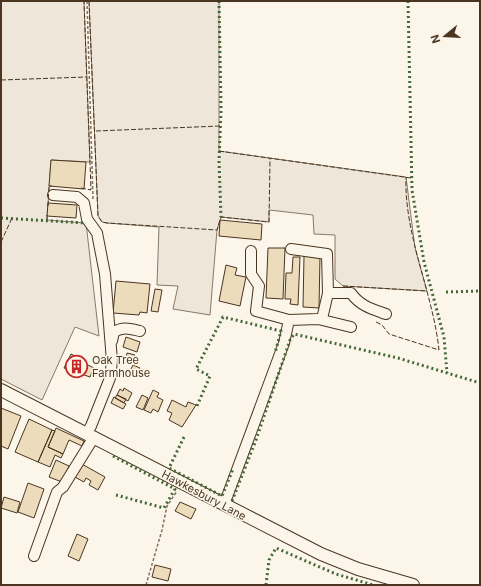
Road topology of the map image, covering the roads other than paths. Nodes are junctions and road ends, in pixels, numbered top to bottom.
1 (53, 195) dead end
2 (291, 249) dead end
3 (251, 251) dead end
4 (328, 293) junction
5 (386, 314) dead end
6 (289, 320) junction
7 (322, 320) junction
8 (351, 327) dead end
9 (140, 331) dead end
10 (112, 341) junction
11 (1, 390) edge
12 (90, 436) junction
13 (224, 505) junction
14 (34, 556) dead end
15 (413, 585) edge

1 - 10 lane
2 - 4 lane
3 - 6 lane
4 - 5 lane
4 - 7 lane
6 - 7 lane
6 - 13 lane
7 - 8 lane
9 - 10 lane
10 - 12 lane
11 - 12 main road, Hawkesbury Lane
12 - 13 main road, Hawkesbury Lane
12 - 14 lane
13 - 15 main road, Hawkesbury Lane

